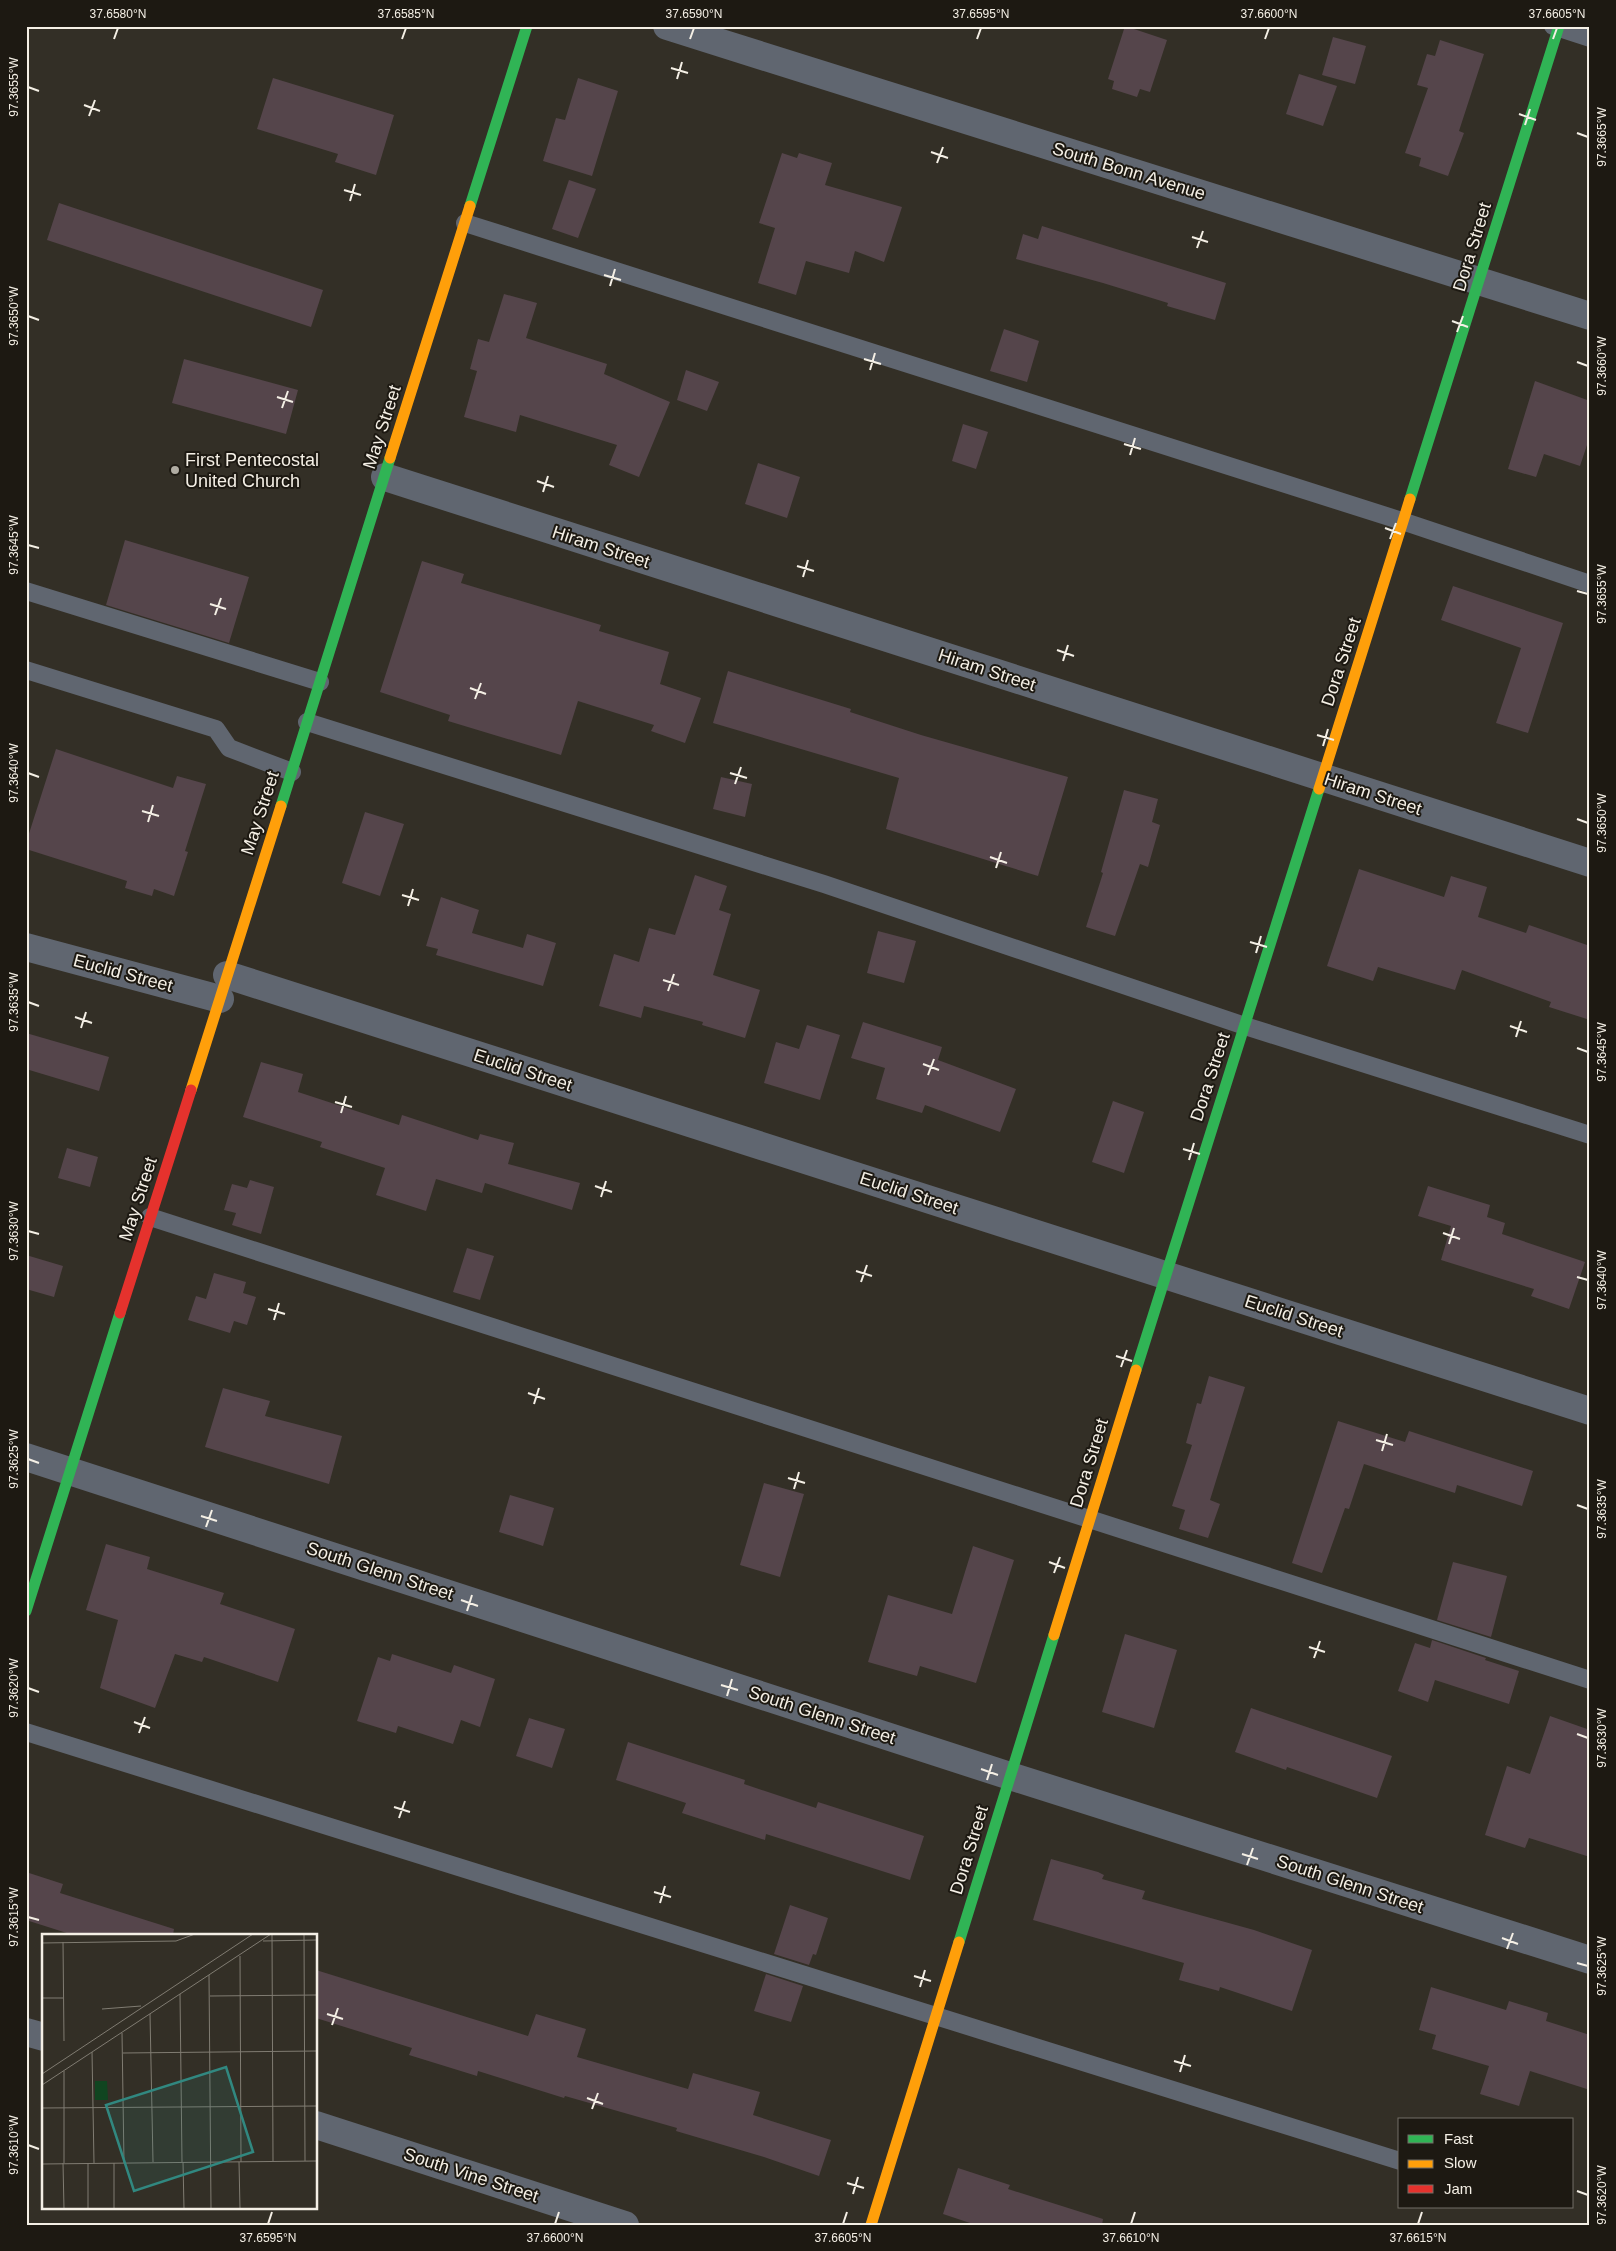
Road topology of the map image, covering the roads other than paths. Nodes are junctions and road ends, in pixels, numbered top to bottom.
1 (527, 26) edge
2 (667, 26) edge
3 (1557, 27) edge
4 (1590, 38) edge
5 (465, 223) junction
6 (1479, 282) junction
7 (1590, 316) edge
8 (385, 477) junction
9 (1404, 522) junction
10 (1590, 584) edge
11 (26, 591) edge
12 (26, 670) edge
13 (320, 682) junction
14 (307, 722) junction
15 (292, 772) junction
16 (1322, 778) junction
17 (1590, 863) edge
18 (26, 948) edge
19 (224, 987) junction
20 (1245, 1026) junction
21 (1590, 1135) edge
22 (150, 1218) junction
23 (1166, 1275) junction
24 (1590, 1410) edge
25 (26, 1457) edge
26 (70, 1471) junction
27 (1089, 1521) junction
28 (26, 1611) edge
29 (1590, 1680) edge
30 (26, 1732) edge
31 (1010, 1776) junction
32 (1590, 1960) edge
33 (936, 2015) junction
34 (26, 2032) edge
35 (42, 2036) edge
36 (318, 2126) edge
37 (1398, 2160) edge
38 (626, 2225) edge
39 (871, 2225) edge

1 - 5 street, May Street
2 - 6 street, South Bonn Avenue
3 - 4 lane
3 - 6 street, Dora Street
5 - 8 street, May Street
5 - 9 lane
6 - 7 street, South Bonn Avenue
6 - 9 street, Dora Street
8 - 13 street, May Street
8 - 16 street, Hiram Street
9 - 10 lane
9 - 16 street, Dora Street
11 - 13 lane
12 - 15 lane
13 - 14 street, May Street
14 - 15 street, May Street
14 - 20 lane
15 - 19 street, May Street
16 - 17 street, Hiram Street
16 - 20 street, Dora Street
18 - 19 street, Euclid Street
19 - 22 street, May Street
19 - 23 street, Euclid Street
20 - 21 lane
20 - 23 street, Dora Street
22 - 26 street, May Street
22 - 27 lane
23 - 24 street, Euclid Street
23 - 27 street, Dora Street
25 - 26 street, South Glenn Street
26 - 28 street, May Street
26 - 31 street, South Glenn Street
27 - 29 lane
27 - 31 street, Dora Street
30 - 33 lane
31 - 32 street, South Glenn Street
31 - 33 street, Dora Street
33 - 37 lane
33 - 39 street, Dora Street
34 - 35 street
36 - 38 street, South Vine Street

